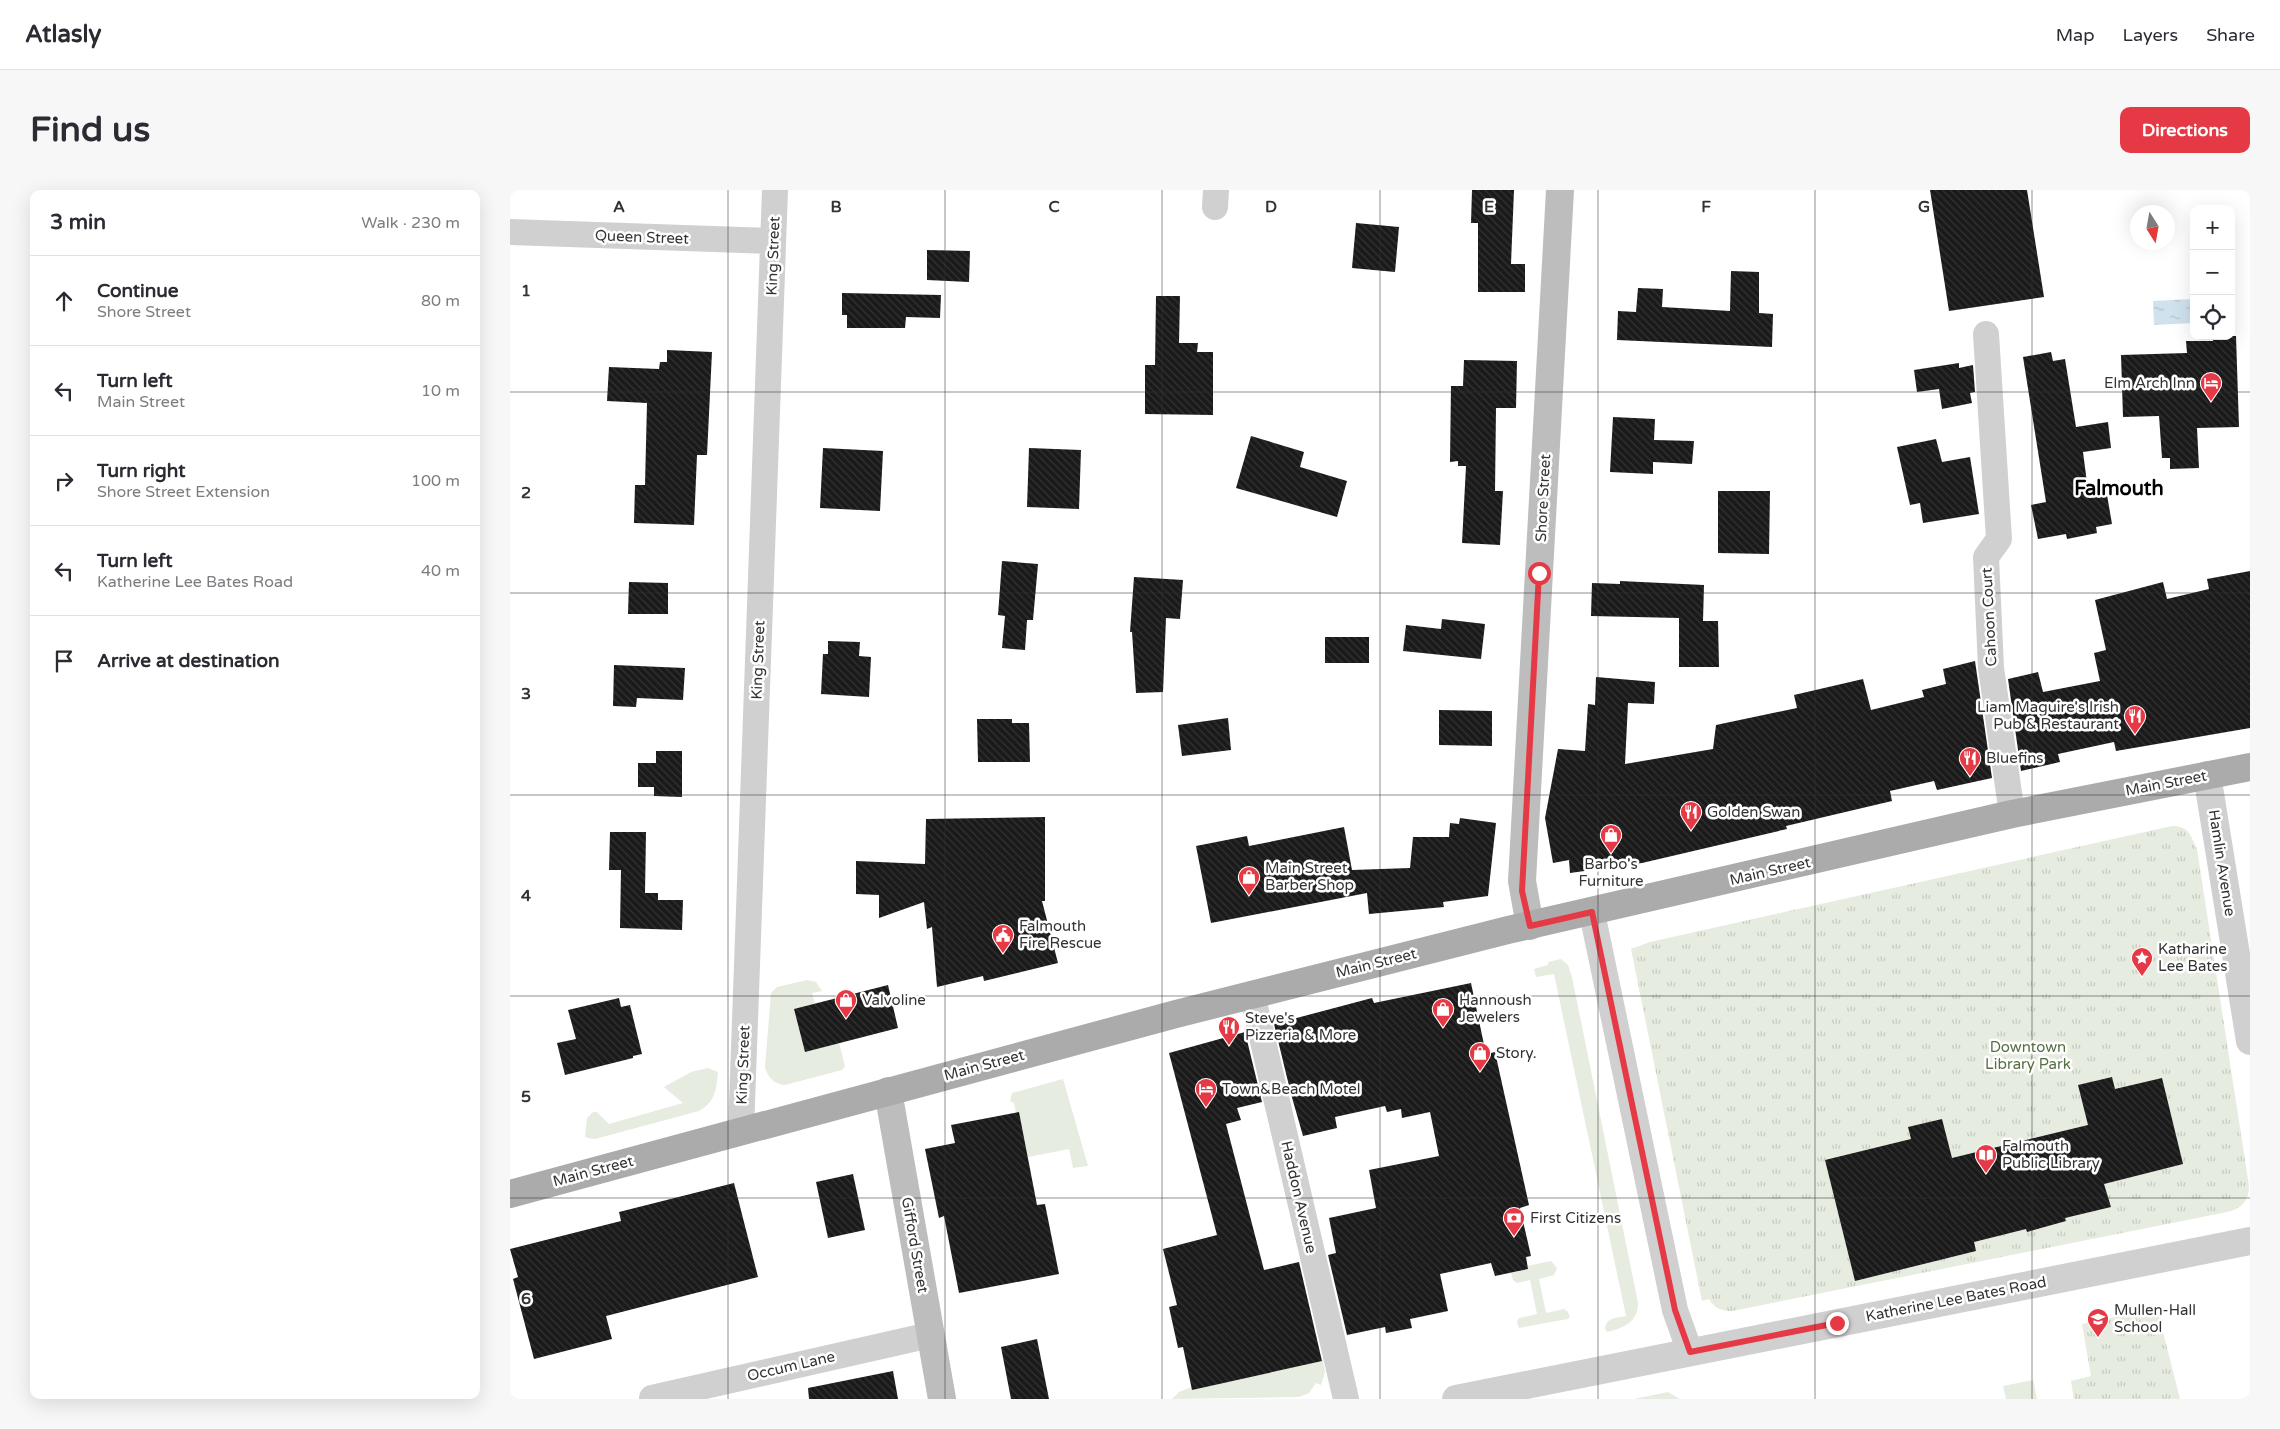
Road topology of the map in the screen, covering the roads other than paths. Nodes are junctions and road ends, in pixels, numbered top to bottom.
1 (775, 190) edge
2 (1560, 190) edge
3 (510, 232) edge
4 (773, 241) junction
5 (1986, 334) dead end
6 (2250, 767) edge
7 (2207, 775) junction
8 (2012, 814) junction
9 (1592, 912) junction
10 (1530, 926) junction
11 (1252, 994) junction
12 (2250, 1040) edge
13 (888, 1091) junction
14 (740, 1131) junction
15 (510, 1194) edge
16 (2250, 1241) edge
17 (930, 1335) junction
18 (1690, 1352) junction
19 (652, 1398) dead end
20 (942, 1399) edge
21 (1346, 1399) edge
22 (1456, 1399) edge

1 - 4 street, King Street
2 - 10 main road, Shore Street
3 - 4 street, Queen Street
4 - 14 street, King Street
5 - 8 street, Cahoon Court
6 - 7 main road, Main Street
7 - 8 main road, Main Street
7 - 12 street, Hamlin Avenue
8 - 9 main road, Main Street
9 - 10 main road, Main Street
9 - 18 street
10 - 11 main road, Main Street
11 - 13 main road, Main Street
11 - 21 street, Haddon Avenue
13 - 14 main road, Main Street
13 - 17 main road, Gifford Street
14 - 15 main road, Main Street
16 - 18 street, Katherine Lee Bates Road
17 - 19 street, Occum Lane
17 - 20 main road, Gifford Street
18 - 22 street, Katherine Lee Bates Road

